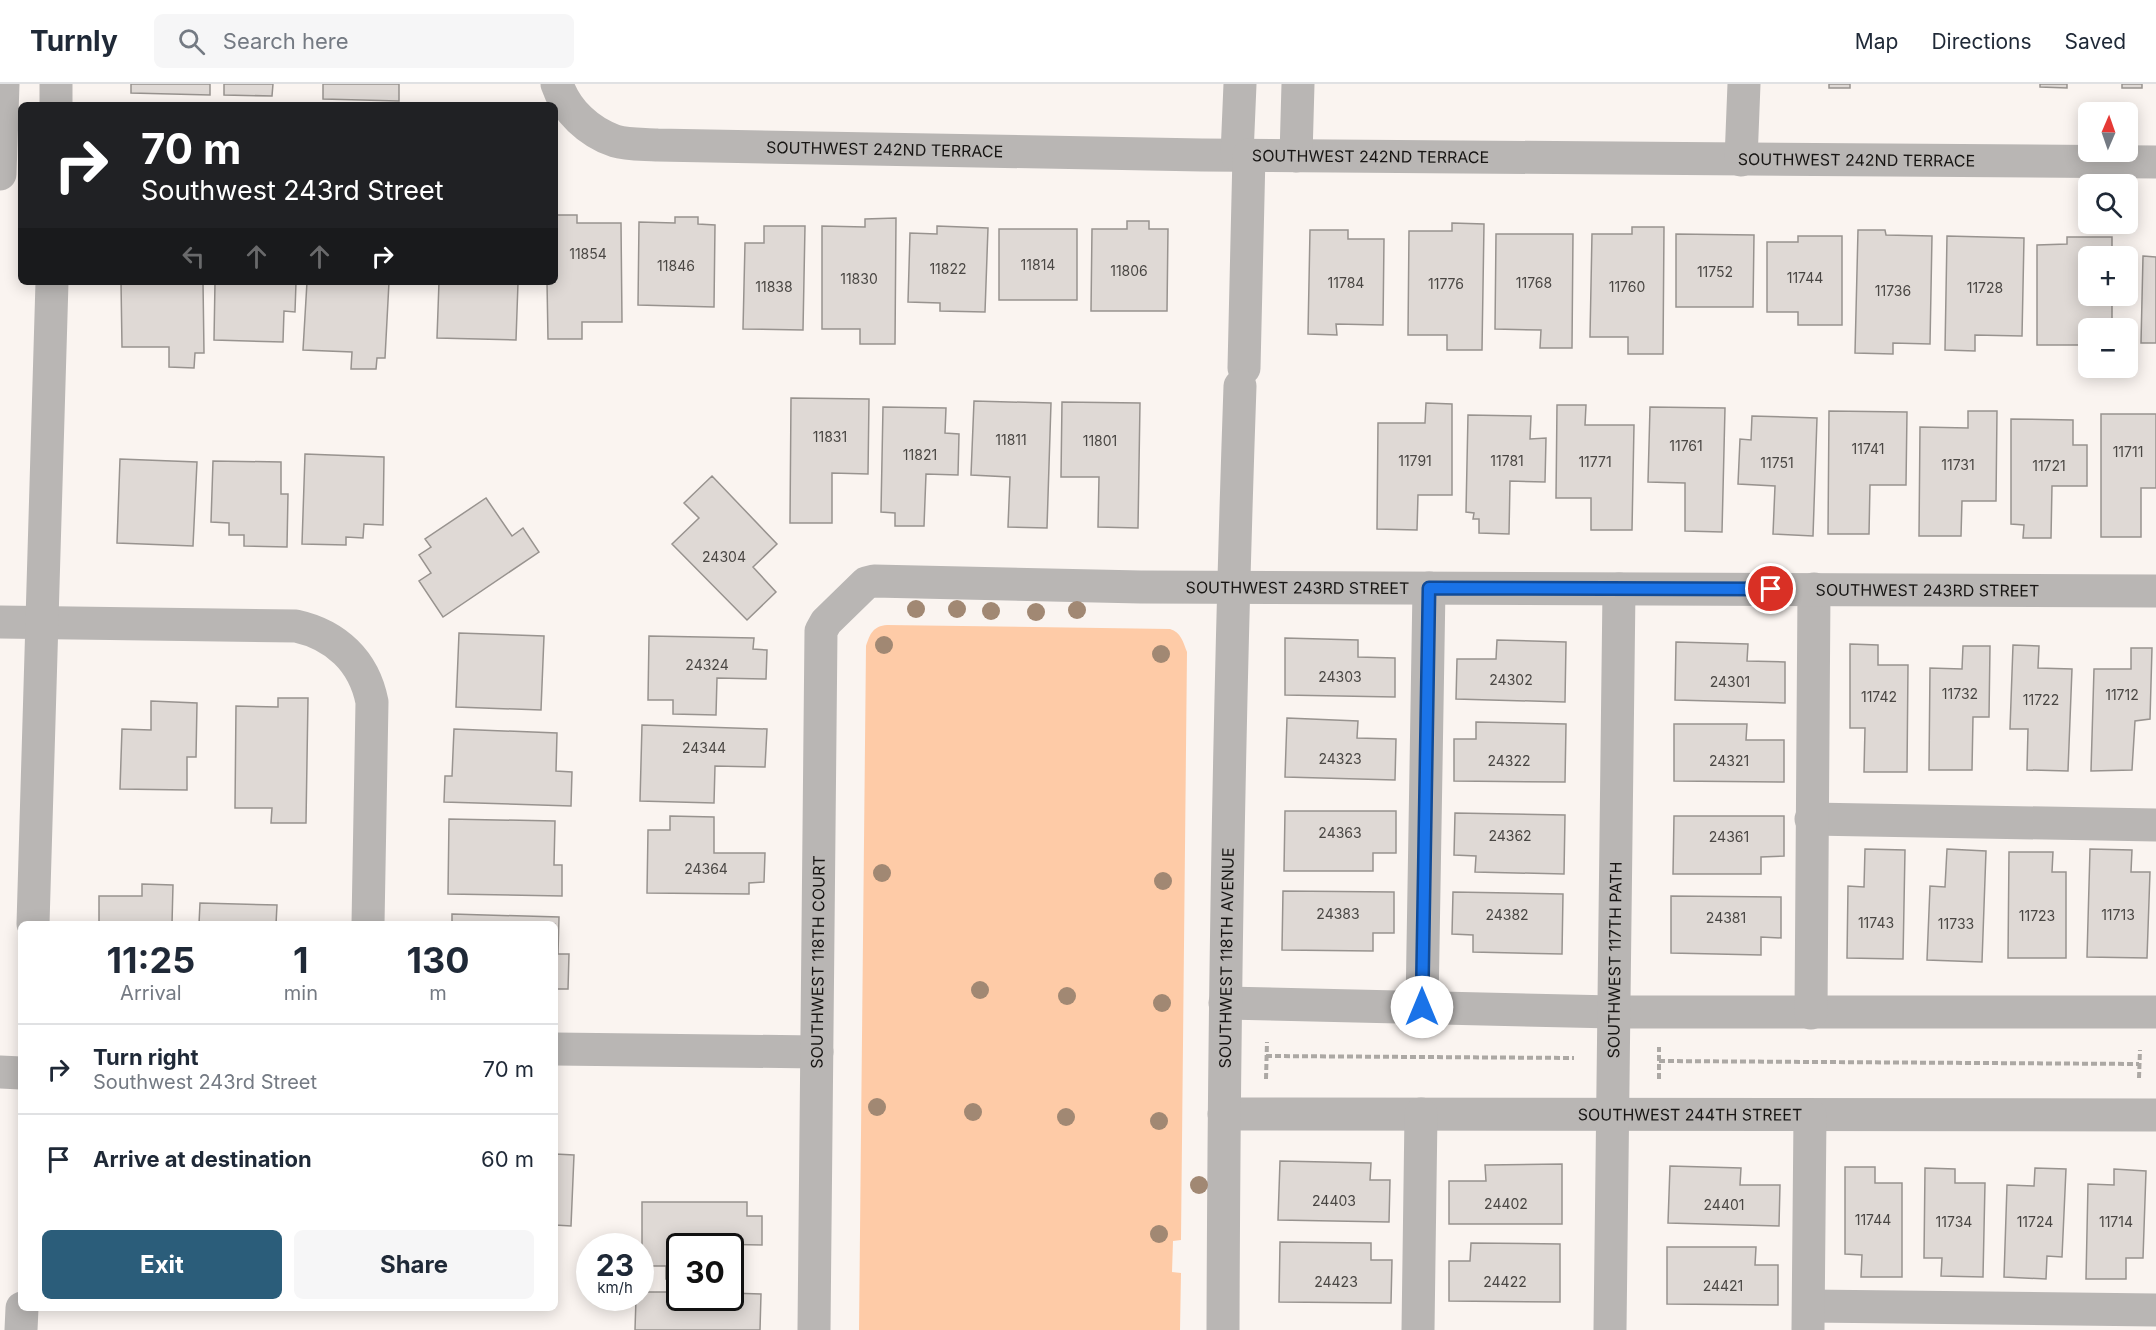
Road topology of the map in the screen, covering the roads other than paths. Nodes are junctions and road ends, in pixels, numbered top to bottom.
1 (3, 84) edge
2 (56, 84) edge
3 (557, 84) edge
4 (1240, 84) edge
5 (1298, 84) edge
6 (1744, 84) edge
7 (56, 102) edge
8 (1243, 155) junction
9 (1296, 156) junction
10 (1741, 160) junction
11 (2156, 162) edge
12 (0, 172) edge
13 (18, 172) edge
14 (52, 285) edge
15 (1233, 587) junction
16 (1429, 588) junction
17 (1619, 588) junction
18 (1814, 589) junction
19 (2156, 591) edge
20 (843, 603) joint
21 (0, 622) edge
22 (40, 623) junction
23 (1811, 819) junction
24 (2156, 825) edge
25 (33, 921) edge
26 (368, 921) edge
27 (1225, 1004) junction
28 (1422, 1007) junction
29 (1614, 1012) junction
30 (2156, 1012) edge
31 (1810, 1013) junction
32 (558, 1049) edge
33 (817, 1052) junction
34 (0, 1072) edge
35 (18, 1073) edge
36 (1224, 1114) junction
37 (1421, 1114) junction
38 (1613, 1115) junction
39 (1810, 1115) junction
40 (2156, 1115) edge
41 (2156, 1310) edge
42 (22, 1311) edge
43 (1808, 1318) edge
44 (21, 1330) edge
45 (814, 1330) edge
46 (1223, 1330) edge
47 (1418, 1330) edge
48 (1610, 1330) edge

1 - 12 street
2 - 7 street
3 - 8 street, SOUTHWEST 242ND TERRACE
4 - 8 street
5 - 9 street
6 - 10 street
8 - 9 street, SOUTHWEST 242ND TERRACE
8 - 15 street, SOUTHWEST 118TH AVENUE
9 - 10 street, SOUTHWEST 242ND TERRACE
10 - 11 street, SOUTHWEST 242ND TERRACE
12 - 13 street
14 - 22 street
15 - 16 street, SOUTHWEST 243RD STREET
15 - 20 street, SOUTHWEST 243RD STREET
15 - 27 street, SOUTHWEST 118TH AVENUE
16 - 17 street, SOUTHWEST 243RD STREET
16 - 28 street
17 - 18 street, SOUTHWEST 243RD STREET
17 - 29 street, SOUTHWEST 117TH PATH
18 - 19 street, SOUTHWEST 243RD STREET
18 - 23 street
20 - 33 street, SOUTHWEST 118TH COURT
21 - 22 street
22 - 25 street
22 - 26 street
23 - 24 street
23 - 31 street
27 - 28 street
27 - 36 street, SOUTHWEST 118TH AVENUE
28 - 29 street
29 - 31 street
29 - 38 street, SOUTHWEST 117TH PATH
30 - 31 street
32 - 33 street
33 - 45 street, SOUTHWEST 118TH COURT
34 - 35 street
36 - 37 street, SOUTHWEST 244TH STREET
36 - 46 street, SOUTHWEST 118TH AVENUE
37 - 38 street, SOUTHWEST 244TH STREET
37 - 47 street
38 - 39 street, SOUTHWEST 244TH STREET
38 - 48 street, SOUTHWEST 117TH PATH
39 - 40 street, SOUTHWEST 244TH STREET
39 - 43 street
41 - 43 street
42 - 44 street

